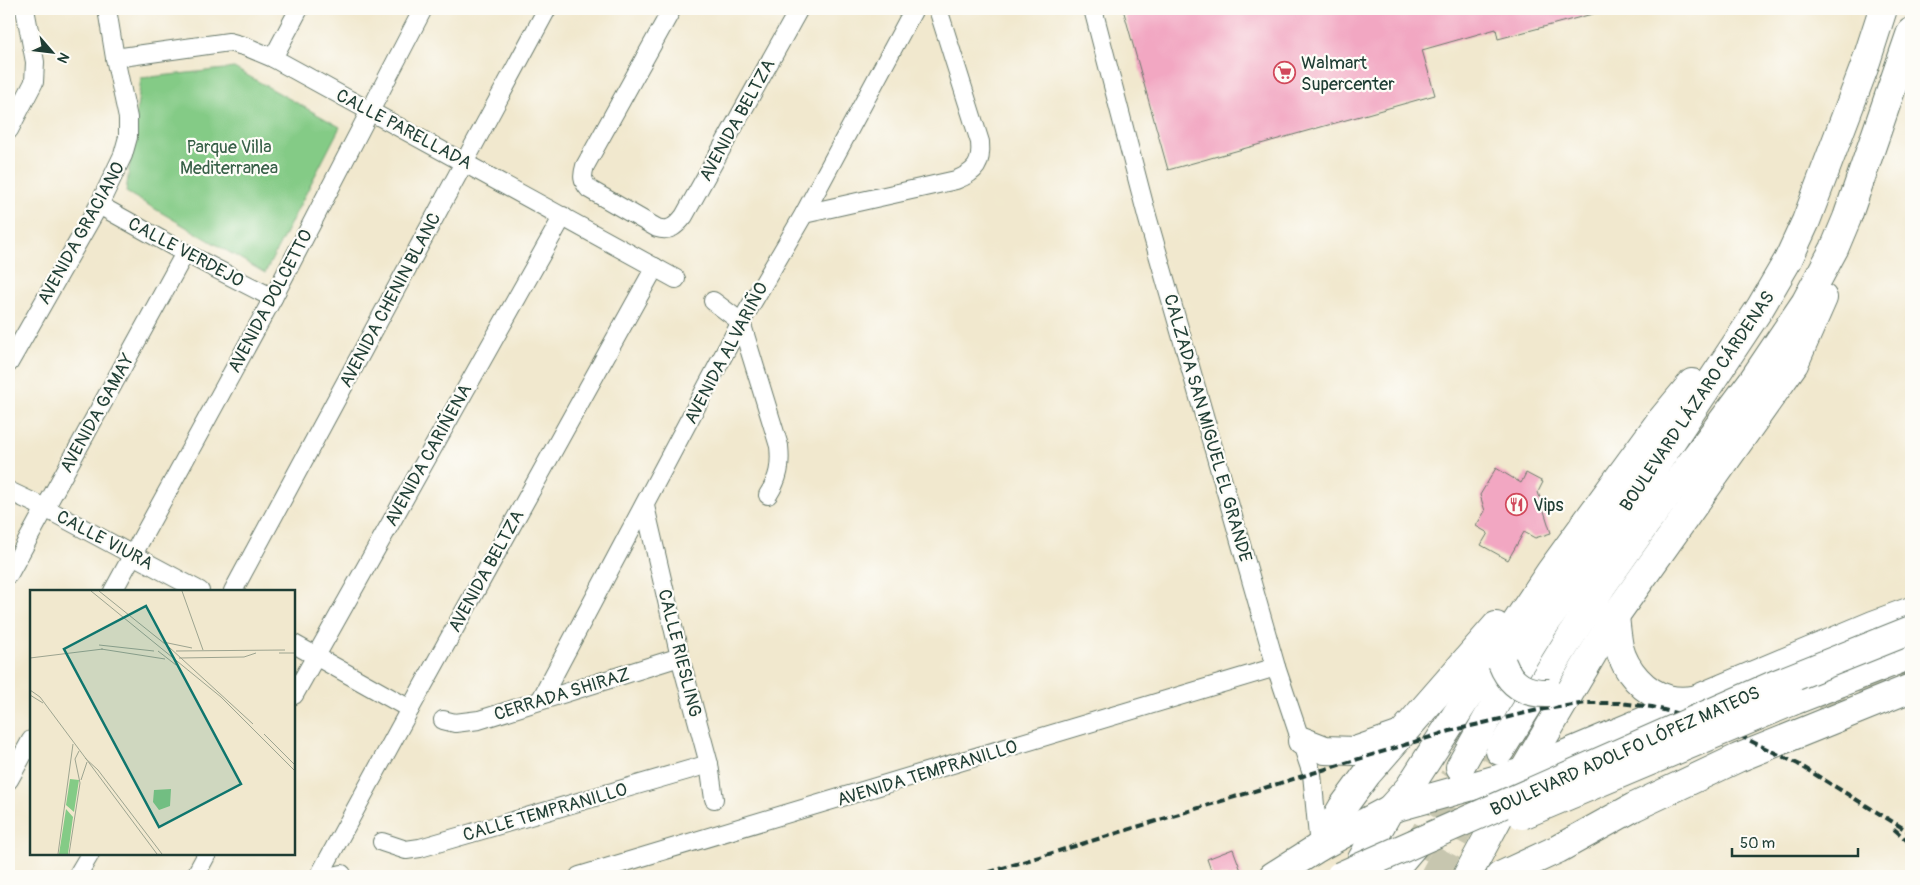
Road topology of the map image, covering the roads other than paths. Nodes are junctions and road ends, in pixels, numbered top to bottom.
1 (25, 9) edge
2 (107, 9) edge
3 (299, 9) edge
4 (423, 9) edge
5 (547, 9) edge
6 (672, 9) edge
7 (799, 9) edge
8 (914, 9) edge
9 (938, 9) edge
10 (1094, 9) edge
11 (1883, 9) edge
12 (1911, 32) edge
13 (114, 58) junction
14 (273, 58) junction
15 (370, 112) junction
16 (9, 130) edge
17 (465, 162) junction
18 (99, 205) junction
19 (804, 214) junction
20 (563, 216) junction
21 (1834, 249) junction
22 (185, 253) junction
23 (655, 267) junction
24 (676, 279) dead end
25 (273, 298) junction
26 (713, 301) dead end
27 (1760, 308) junction
28 (741, 322) junction
29 (9, 363) edge
30 (9, 490) edge
31 (768, 495) dead end
32 (645, 506) junction
33 (45, 508) junction
34 (133, 556) junction
35 (1550, 572) junction
36 (9, 574) edge
37 (115, 590) edge
38 (198, 590) edge
39 (234, 590) edge
40 (1911, 610) edge
41 (1615, 616) junction
42 (1911, 630) edge
43 (295, 645) edge
44 (1502, 654) junction
45 (1911, 655) edge
46 (315, 657) junction
47 (680, 657) junction
48 (1276, 668) junction
49 (1911, 688) edge
50 (1562, 689) junction
51 (295, 693) edge
52 (541, 699) junction
53 (1697, 700) junction
54 (410, 709) junction
55 (443, 720) dead end
56 (1399, 736) junction
57 (1302, 741) junction
58 (30, 742) edge
59 (1500, 751) tunnel mouth
60 (709, 764) junction
61 (1523, 772) junction
62 (1457, 778) junction
63 (9, 780) edge
64 (714, 799) dead end
65 (1390, 809) junction
66 (1488, 838) junction
67 (382, 842) dead end
68 (1417, 842) junction
69 (1319, 847) junction
70 (1558, 849) junction
71 (89, 855) edge
72 (206, 855) edge
73 (77, 876) edge
74 (194, 876) edge
75 (319, 876) edge
76 (579, 876) edge
77 (1273, 876) edge
78 (1358, 876) edge
79 (1388, 876) edge
80 (1467, 876) edge
81 (1500, 876) edge
82 (1533, 876) edge

1 - 16 street
2 - 13 street, AVENIDA GRACIANO
3 - 14 street
4 - 15 street, AVENIDA DOLCETTO
5 - 17 street, AVENIDA CHENIN BLANC
6 - 7 street, AVENIDA BELTZA
8 - 19 street, AVENIDA ALVARIÑO
9 - 19 street
10 - 48 street, CALZADA SAN MIGUEL EL GRANDE
11 - 27 highway, BOULEVARD LÁZARO CÁRDENAS
12 - 21 highway, BOULEVARD LÁZARO CÁRDENAS
13 - 14 street, CALLE PARELLADA
13 - 18 street, AVENIDA GRACIANO
14 - 15 street, CALLE PARELLADA
15 - 17 street, CALLE PARELLADA
15 - 25 street, AVENIDA DOLCETTO
17 - 20 street, CALLE PARELLADA
17 - 39 street, AVENIDA CHENIN BLANC
18 - 22 street, CALLE VERDEJO
18 - 29 street, AVENIDA GRACIANO
19 - 28 street, AVENIDA ALVARIÑO
20 - 23 street, CALLE PARELLADA
20 - 46 street, AVENIDA CARIÑENA
21 - 41 highway
21 - 59 highway, BOULEVARD LÁZARO CÁRDENAS
22 - 25 street, CALLE VERDEJO
22 - 33 street, AVENIDA GAMAY
23 - 24 street, CALLE PARELLADA
23 - 54 street, AVENIDA BELTZA
25 - 34 street, AVENIDA DOLCETTO
26 - 28 street
27 - 35 highway
27 - 62 highway, BOULEVARD LÁZARO CÁRDENAS
28 - 31 street
28 - 32 street, AVENIDA ALVARIÑO
30 - 33 street, CALLE VIURA
32 - 47 street, CALLE RIESLING
32 - 52 street, AVENIDA ALVARIÑO
33 - 34 street, CALLE VIURA
33 - 36 street, AVENIDA GAMAY
34 - 37 street, AVENIDA DOLCETTO
34 - 38 street, CALLE VIURA
35 - 44 highway
35 - 56 highway
40 - 53 highway
41 - 50 highway
41 - 53 highway
42 - 68 highway, BOULEVARD ADOLFO LÓPEZ MATEOS, bridge
43 - 46 street
44 - 50 highway, bridge
44 - 65 highway
45 - 78 highway, BOULEVARD ADOLFO LÓPEZ MATEOS, bridge
46 - 51 street, AVENIDA CARIÑENA
46 - 54 street
47 - 52 street, CERRADA SHIRAZ
47 - 60 street, CALLE RIESLING
48 - 57 street, CALZADA SAN MIGUEL EL GRANDE
48 - 76 street, AVENIDA TEMPRANILLO
49 - 70 highway
50 - 61 highway
52 - 55 street, CERRADA SHIRAZ
53 - 61 highway
54 - 75 street, AVENIDA BELTZA
56 - 57 highway
56 - 69 highway
57 - 69 street, CALZADA SAN MIGUEL EL GRANDE
58 - 63 street
60 - 64 street, CALLE RIESLING
60 - 67 street, CALLE TEMPRANILLO
61 - 62 highway
61 - 66 highway
62 - 65 highway
62 - 66 highway
65 - 69 highway
65 - 78 highway
66 - 80 highway
68 - 78 highway, BOULEVARD ADOLFO LÓPEZ MATEOS, bridge
68 - 79 highway
69 - 77 highway
70 - 81 highway
70 - 82 highway
71 - 73 street
72 - 74 street

